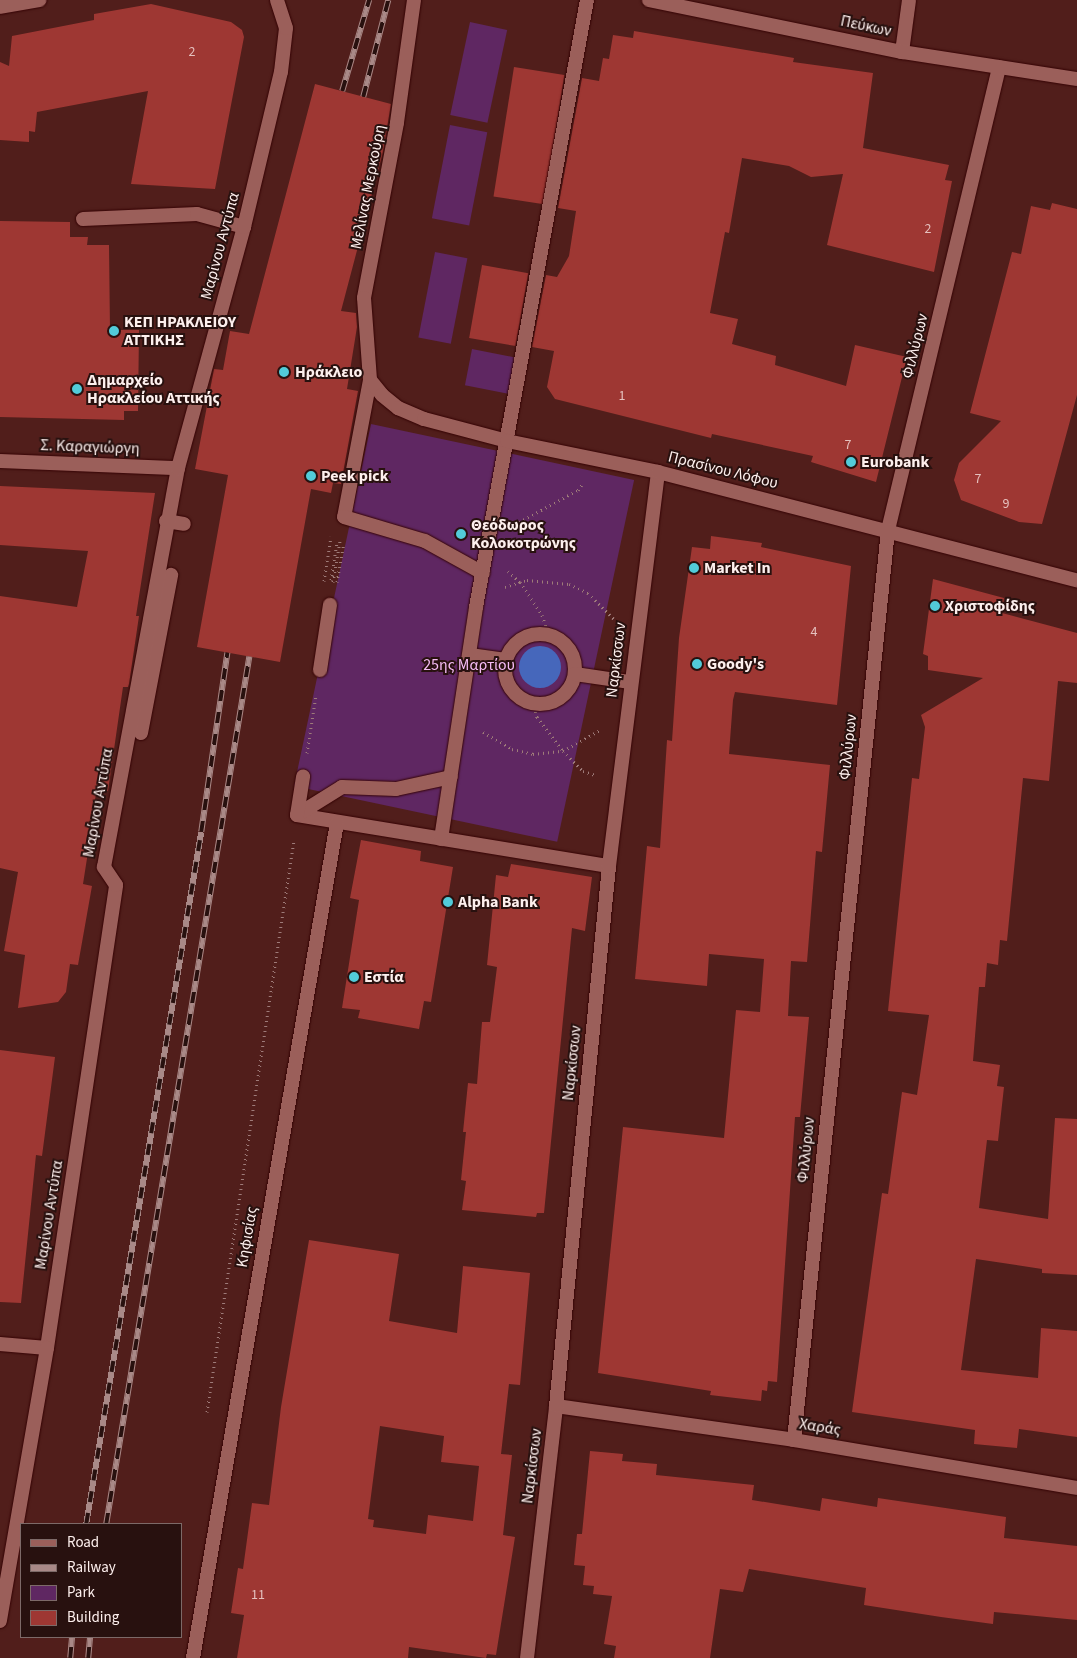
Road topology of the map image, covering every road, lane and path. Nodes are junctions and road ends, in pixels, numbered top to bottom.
1 (39, 0) edge
2 (277, 0) edge
3 (414, 0) edge
4 (587, 0) edge
5 (649, 0) edge
6 (909, 0) edge
7 (0, 7) edge
8 (902, 52) junction
9 (999, 67) junction
10 (1077, 80) edge
11 (83, 219) dead end
12 (244, 227) junction
13 (370, 380) junction
14 (507, 441) junction
15 (0, 460) edge
16 (600, 460) junction
17 (178, 468) junction
18 (658, 472) junction
19 (346, 518) junction
20 (166, 521) junction
21 (184, 524) dead end
22 (888, 530) junction
23 (332, 531) dead end
24 (337, 536) dead end
25 (488, 544) junction
26 (483, 573) junction
27 (171, 575) dead end
28 (1077, 580) edge
29 (520, 582) junction
30 (330, 585) dead end
31 (336, 586) dead end
32 (323, 587) dead end
33 (330, 605) joint
34 (476, 607) junction
35 (619, 626) dead end
36 (550, 634) junction
37 (470, 655) junction
38 (506, 660) junction
39 (320, 670) joint
40 (575, 674) junction
41 (630, 682) junction
42 (532, 702) junction
43 (462, 704) junction
44 (603, 727) dead end
45 (141, 733) dead end
46 (563, 751) junction
47 (303, 776) joint
48 (451, 777) junction
49 (619, 783) junction
50 (297, 815) junction
51 (337, 823) junction
52 (441, 839) junction
53 (609, 866) junction
54 (0, 1344) edge
55 (47, 1348) junction
56 (556, 1406) junction
57 (206, 1417) dead end
58 (794, 1440) junction
59 (1077, 1488) edge
60 (0, 1621) edge
61 (194, 1658) edge
62 (527, 1658) edge

1 - 7 street
2 - 12 street, Μαρίνου Αντύπα
3 - 13 street, Μελίνας Μερκούρη
4 - 14 street
5 - 8 street, Πεύκων
6 - 8 street
8 - 9 street, Πεύκων
9 - 10 street, Πεύκων
9 - 22 street, Φιλλύρων
11 - 12 street
12 - 17 street, Μαρίνου Αντύπα
13 - 14 street, Πρασίνου Λόφου
13 - 19 street, Μελίνας Μερκούρη
14 - 16 street, Πρασίνου Λόφου
14 - 25 street
15 - 17 street, Σ. Καραγιώργη
16 - 18 street, Πρασίνου Λόφου
16 - 25 path
17 - 20 street, Μαρίνου Αντύπα
18 - 22 street, Πρασίνου Λόφου
18 - 41 street, Ναρκίσσων
19 - 26 street
19 - 31 path
19 - 33 path
20 - 21 street
20 - 55 street, Μαρίνου Αντύπα
22 - 28 street, Πρασίνου Λόφου
22 - 58 street, Φιλλύρων
23 - 32 path
24 - 30 path
25 - 26 street
25 - 29 path
26 - 34 street
27 - 45 street
29 - 34 path
29 - 35 path
29 - 36 path
33 - 39 street
34 - 37 street
36 - 38 street
36 - 40 street
37 - 38 street
37 - 43 street
38 - 42 street
39 - 47 path
40 - 41 street
40 - 42 street
41 - 49 street, Ναρκίσσων
42 - 46 path
43 - 46 path
43 - 48 street
44 - 46 path
46 - 49 path
47 - 50 street
48 - 50 street
48 - 52 street
49 - 53 street, Ναρκίσσων
50 - 51 street
50 - 57 path
51 - 52 street
51 - 61 street, Κηφισίας
52 - 53 street
53 - 56 street, Ναρκίσσων
54 - 55 street
55 - 60 street, Μαρίνου Αντύπα
56 - 58 street, Χαράς
56 - 62 street, Ναρκίσσων
58 - 59 street, Χαράς

